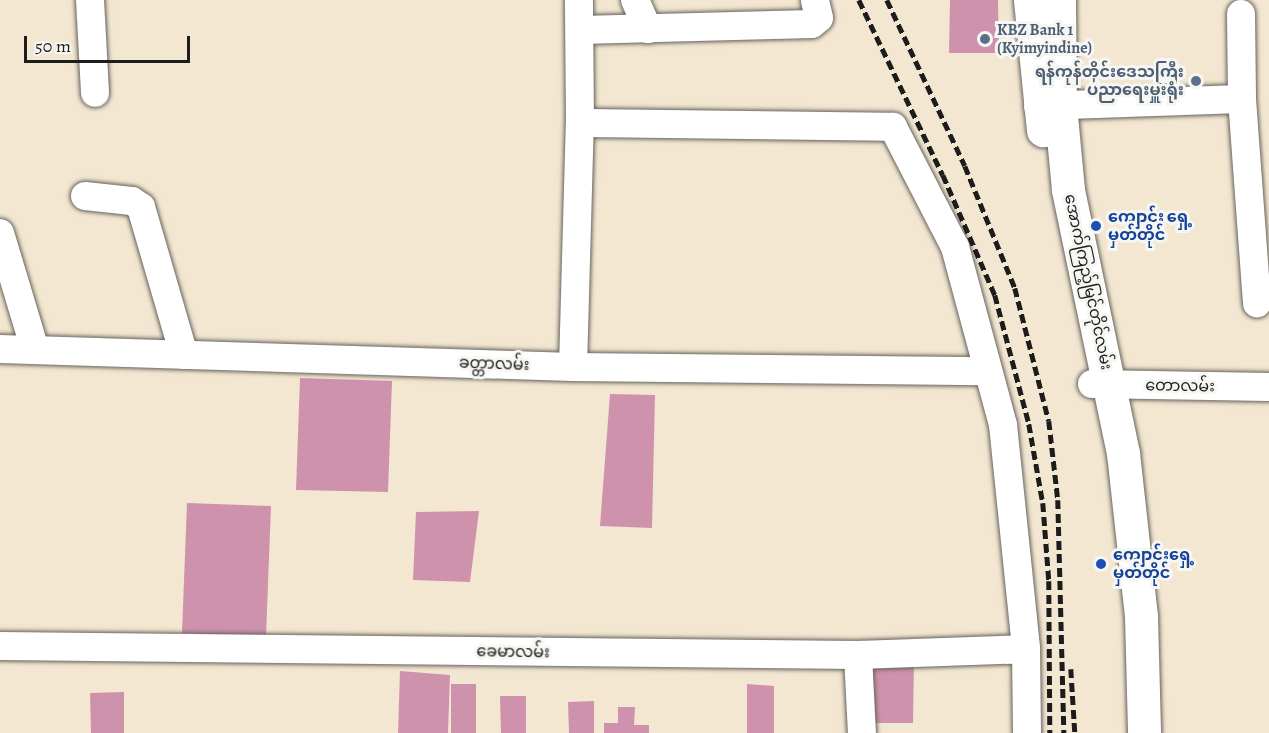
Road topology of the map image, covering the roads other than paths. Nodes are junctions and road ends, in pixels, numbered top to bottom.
1 (90, 0) edge
2 (579, 0) edge
3 (634, 0) edge
4 (815, 0) edge
5 (1030, 0) edge
6 (1059, 0) edge
7 (1241, 14) dead end
8 (648, 29) junction
9 (580, 30) junction
10 (95, 93) dead end
11 (1242, 99) junction
12 (1049, 105) junction
13 (580, 123) junction
14 (85, 196) dead end
15 (0, 233) edge
16 (1257, 303) dead end
17 (0, 349) edge
18 (35, 350) junction
19 (184, 355) junction
20 (573, 367) junction
21 (988, 370) junction
22 (1102, 384) junction
23 (1269, 387) edge
24 (0, 646) edge
25 (1026, 650) junction
26 (858, 655) junction
27 (862, 733) edge
28 (1027, 733) edge
29 (1144, 733) edge

1 - 10 street
2 - 9 street
3 - 8 street
4 - 8 street
5 - 12 main road, အောက်ကြည့်မြင်တိုင်လမ်း
6 - 12 main road, အောက်ကြည့်မြင်တိုင်လမ်း
7 - 11 street
8 - 9 street
9 - 13 street
11 - 12 street
11 - 16 street
12 - 22 main road, အောက်ကြည့်မြင်တိုင်လမ်း
13 - 20 street
13 - 21 street
14 - 19 street
15 - 18 street
17 - 18 street, ခတ္တာလမ်း
18 - 19 street, ခတ္တာလမ်း
19 - 20 street, ခတ္တာလမ်း
20 - 21 street, ခတ္တာလမ်း
21 - 25 street
22 - 23 street, တောလမ်း
22 - 29 main road, အောက်ကြည့်မြင်တိုင်လမ်း
24 - 26 street, ခေမာလမ်း
25 - 26 street, ခေမာလမ်း
25 - 28 street
26 - 27 street

